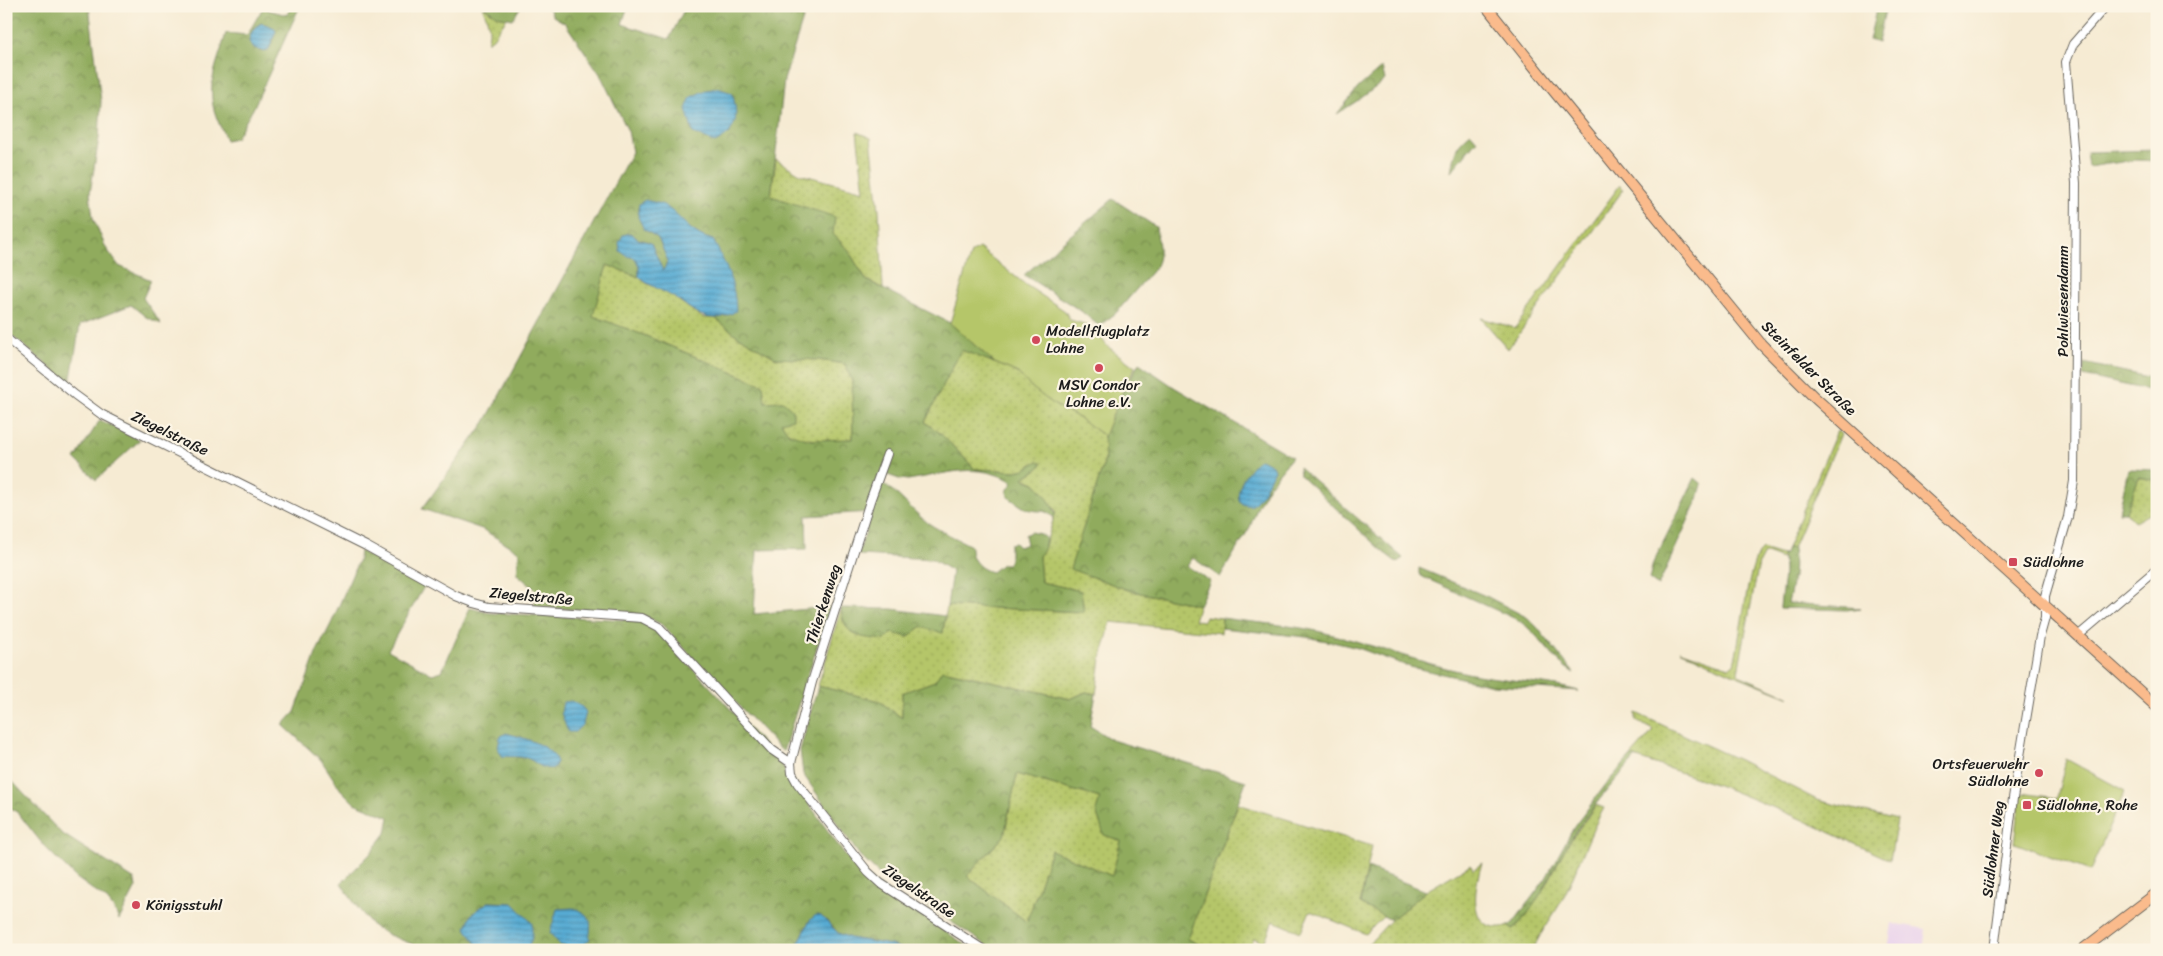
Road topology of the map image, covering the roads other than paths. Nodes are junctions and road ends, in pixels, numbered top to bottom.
1 (1486, 6) edge
2 (2106, 6) edge
3 (6, 338) edge
4 (887, 454) dead end
5 (2157, 569) edge
6 (2045, 605) junction
7 (2079, 635) junction
8 (2157, 706) edge
9 (791, 764) junction
10 (2157, 893) edge
11 (984, 950) edge
12 (1994, 950) edge
13 (2082, 950) edge

1 - 6 main road, Steinfelder Straße
2 - 6 street, Pohlwiesendamm
3 - 9 street, Ziegelstraße
4 - 9 street, Thierkenweg
5 - 7 street
6 - 7 main road, Steinfelder Straße
6 - 12 street, Südlohner Weg
7 - 8 main road, Steinfelder Straße
9 - 11 street, Ziegelstraße
10 - 13 main road

